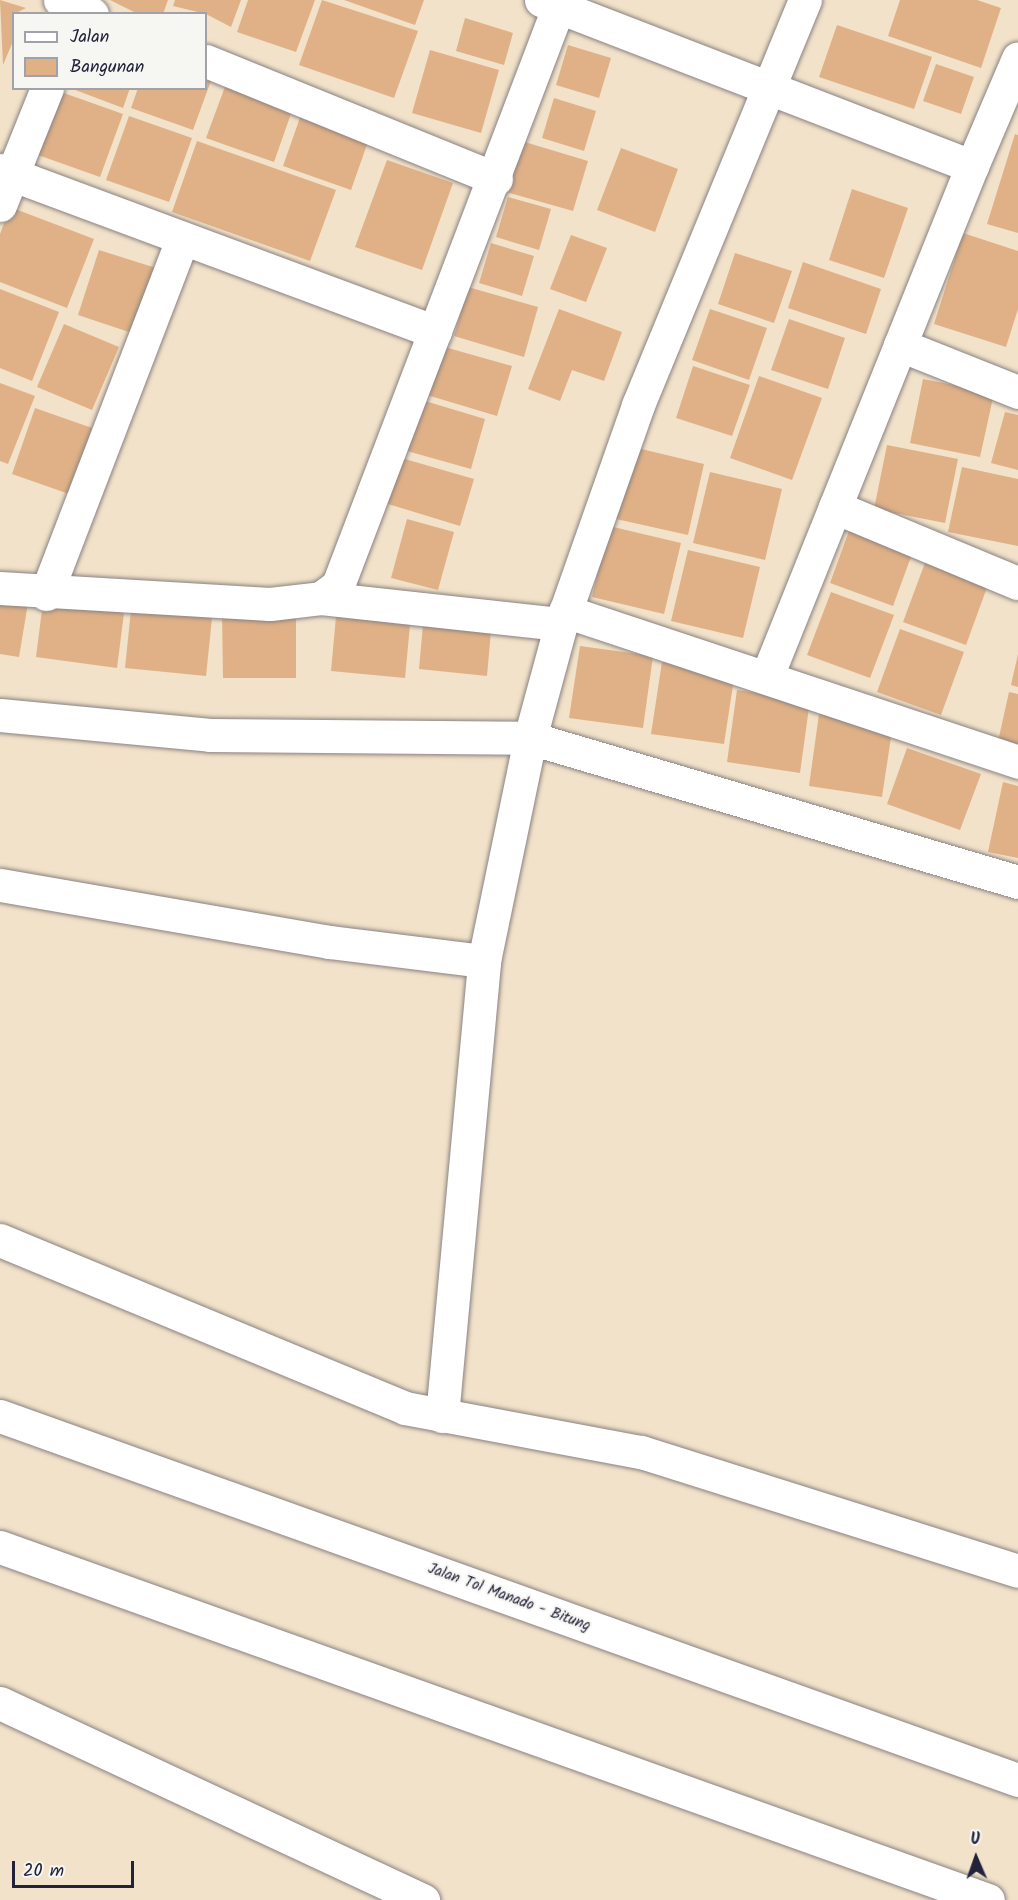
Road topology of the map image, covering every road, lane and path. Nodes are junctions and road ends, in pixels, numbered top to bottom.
1 (805, 0) edge
2 (554, 2) edge
3 (1018, 58) edge
4 (207, 61) edge
5 (770, 88) junction
6 (46, 90) edge
7 (972, 166) junction
8 (6, 172) edge
9 (496, 179) junction
10 (0, 205) edge
11 (182, 240) junction
12 (435, 332) junction
13 (900, 345) junction
14 (1018, 392) edge
15 (835, 507) junction
16 (1018, 583) edge
17 (0, 588) edge
18 (46, 594) junction
19 (321, 597) junction
20 (563, 618) junction
21 (767, 676) junction
22 (0, 715) edge
23 (530, 738) junction
24 (1018, 762) edge
25 (1018, 882) edge
26 (0, 885) edge
27 (484, 961) junction
28 (0, 1240) edge
29 (0, 1416) edge
30 (442, 1416) junction
31 (0, 1547) edge
32 (1018, 1571) edge
33 (0, 1703) edge
34 (1018, 1780) edge
35 (423, 1900) edge
36 (988, 1900) edge

1 - 5 main road
2 - 5 main road
2 - 9 main road
3 - 7 main road
4 - 9 main road
5 - 7 main road
5 - 20 main road
6 - 8 main road
7 - 13 main road
8 - 10 main road
8 - 11 main road
9 - 12 main road
11 - 12 main road
11 - 18 main road
12 - 19 main road
13 - 14 main road
13 - 15 main road
15 - 16 main road
15 - 21 main road
17 - 18 main road
18 - 19 main road
19 - 20 main road
20 - 21 main road
20 - 23 main road
21 - 24 main road
22 - 23 main road
23 - 25 main road
23 - 27 main road
26 - 27 main road
27 - 30 main road
28 - 30 main road
29 - 34 main road, Jalan Tol Manado - Bitung
30 - 32 main road
31 - 36 main road
33 - 35 main road

